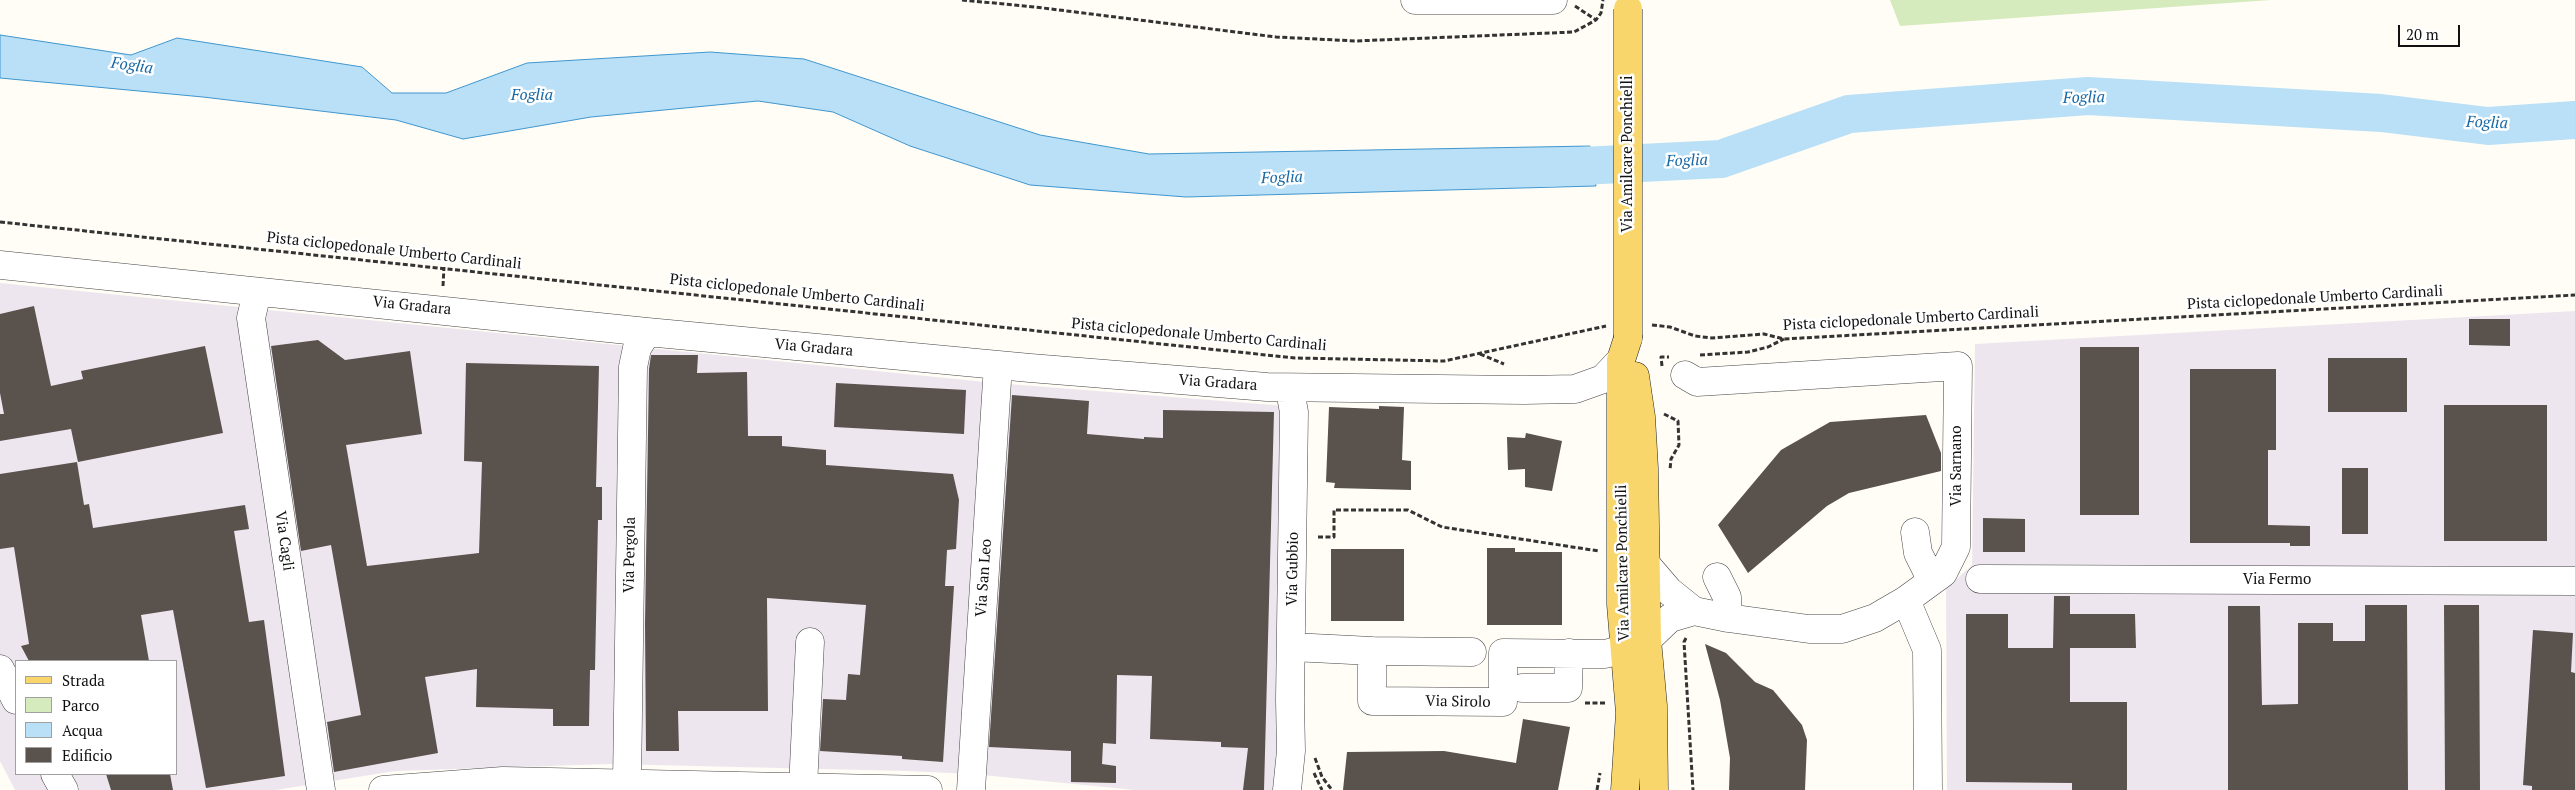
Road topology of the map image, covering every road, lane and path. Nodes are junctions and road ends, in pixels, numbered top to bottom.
1 (962, 0) edge
2 (1603, 0) edge
3 (1430, 1) edge
4 (1563, 2) edge
5 (1629, 4) edge
6 (1596, 20) junction
7 (0, 222) edge
8 (0, 266) edge
9 (444, 267) junction
10 (445, 291) dead end
11 (256, 292) junction
12 (2575, 295) edge
13 (647, 332) junction
14 (1627, 337) junction
15 (1480, 353) junction
16 (998, 365) junction
17 (1506, 365) dead end
18 (1685, 375) dead end
19 (1286, 388) junction
20 (1662, 404) dead end
21 (1668, 477) dead end
22 (1915, 532) dead end
23 (1318, 537) dead end
24 (1604, 552) dead end
25 (1645, 563) junction
26 (1717, 577) dead end
27 (1980, 580) dead end
28 (1932, 581) junction
29 (2575, 582) edge
30 (1906, 600) junction
31 (1728, 618) junction
32 (1694, 623) junction
33 (810, 642) dead end
34 (1636, 644) junction
35 (1292, 647) junction
36 (1372, 651) junction
37 (1472, 652) dead end
38 (1569, 653) junction
39 (0, 669) edge
40 (1522, 688) dead end
41 (15, 698) edge
42 (1291, 752) junction
43 (56, 775) edge
44 (627, 782) junction
45 (707, 787) edge
46 (803, 787) junction
47 (64, 790) edge
48 (321, 790) edge
49 (384, 790) edge
50 (913, 790) edge
51 (971, 790) edge
52 (1287, 790) edge
53 (1307, 790) edge
54 (1625, 790) edge
55 (1654, 790) edge
56 (1692, 790) edge
57 (1928, 790) edge

1 - 6 path
2 - 6 path
3 - 4 street
4 - 6 path
5 - 14 main road, Via Amilcare Ponchielli, bridge
7 - 9 path, Pista ciclopedonale Umberto Cardinali
8 - 11 street, Via Gradara
9 - 10 path
9 - 15 path, Pista ciclopedonale Umberto Cardinali
11 - 13 street, Via Gradara
11 - 48 street, Via Cagli
12 - 14 path, Pista ciclopedonale Umberto Cardinali
13 - 16 street, Via Gradara
13 - 44 street, Via Pergola
14 - 15 path, Pista ciclopedonale Umberto Cardinali
14 - 19 street, Via Gradara
14 - 25 main road, Via Amilcare Ponchielli
14 - 34 main road, Via Amilcare Ponchielli
15 - 17 path
16 - 19 street, Via Gradara
16 - 51 street, Via San Leo
18 - 28 street, Via Sarnano
19 - 35 street, Via Gubbio
20 - 21 path
22 - 28 street
23 - 24 path
25 - 32 street, Via Sarnano
25 - 34 main road, Via Amilcare Ponchielli
26 - 31 street
27 - 29 street, Via Fermo
28 - 30 street, Via Sarnano
30 - 31 street, Via Sarnano
30 - 57 street
31 - 32 street, Via Sarnano
32 - 34 street, Via Sarnano
32 - 56 path
33 - 46 street
34 - 38 street, Via Sirolo
34 - 54 main road, Via Amilcare Ponchielli
34 - 55 main road, Via Amilcare Ponchielli
35 - 36 street
35 - 42 street, Via Gubbio
36 - 37 street
36 - 38 street, Via Sirolo
38 - 40 street
39 - 41 street
42 - 52 street, Via Gubbio
42 - 53 street, Via Gubbio
43 - 47 street
44 - 45 street
44 - 49 street
45 - 46 street
46 - 50 street

